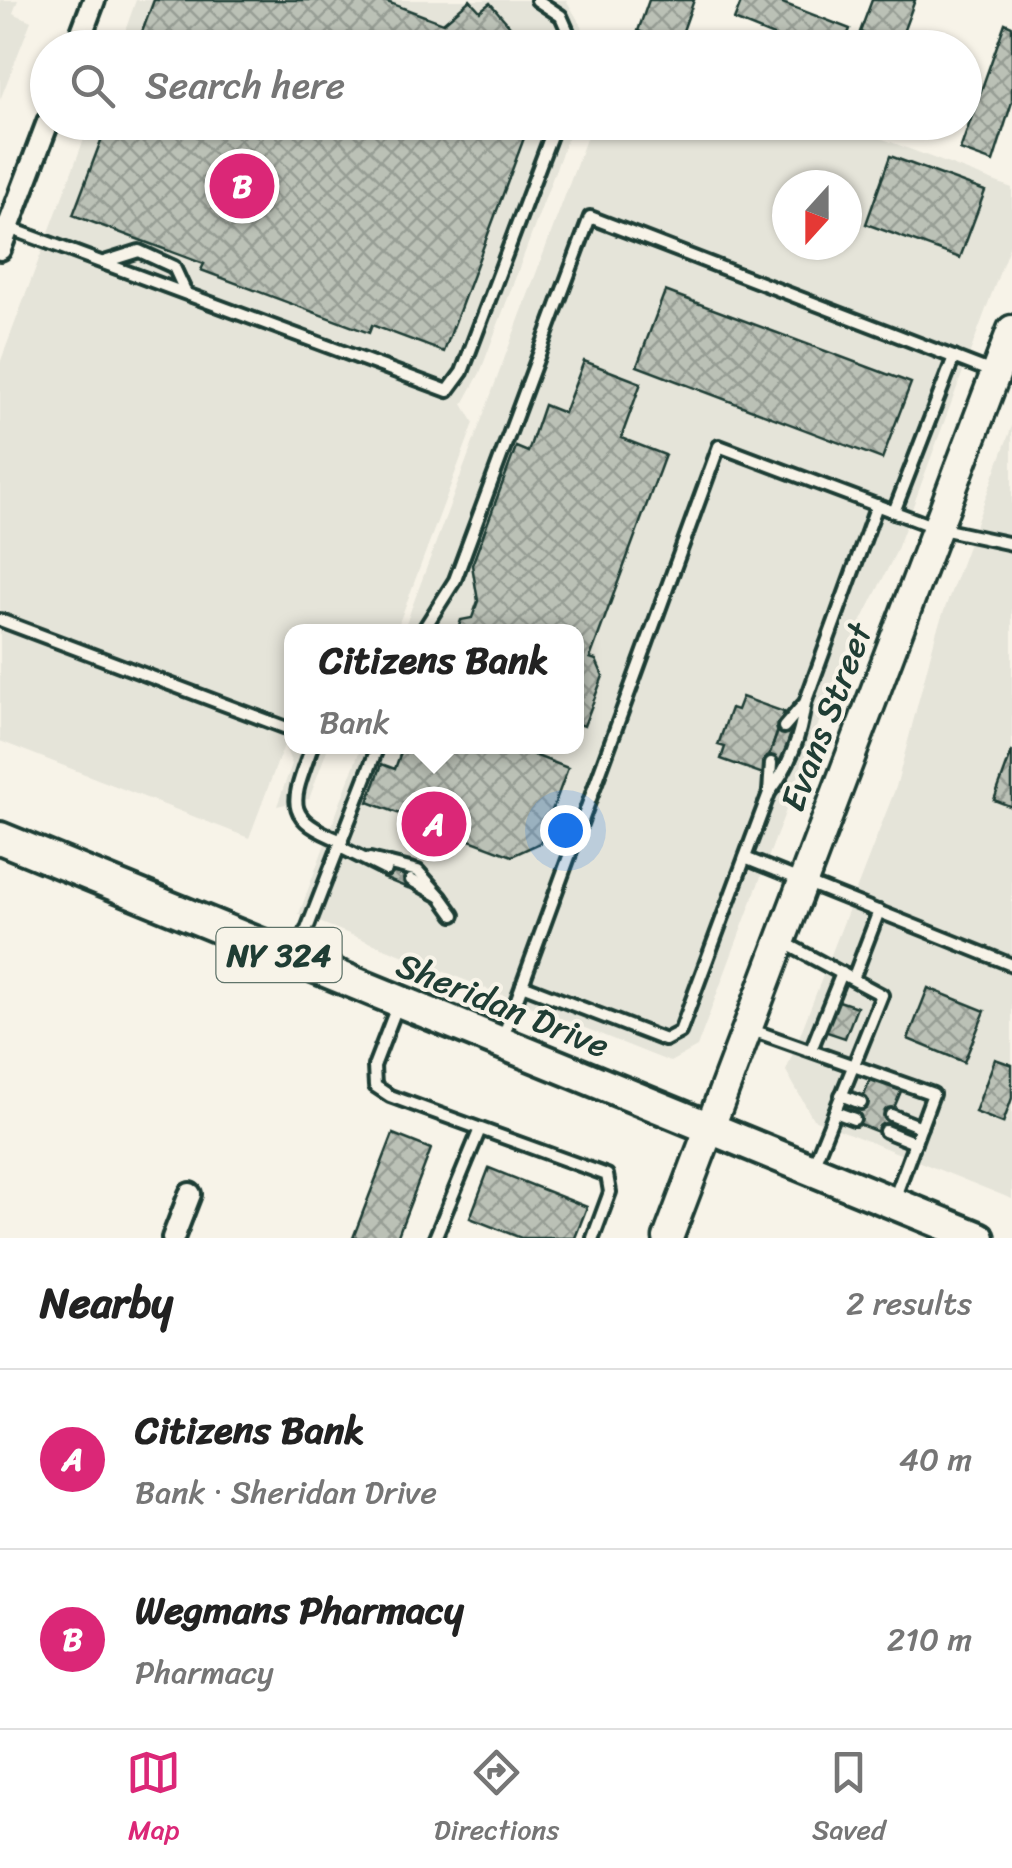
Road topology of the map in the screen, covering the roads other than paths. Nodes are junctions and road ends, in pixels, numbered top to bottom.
1 (94, 0) edge
2 (537, 0) edge
3 (83, 30) edge
4 (567, 30) edge
5 (40, 140) edge
6 (549, 140) edge
7 (4, 226) edge
8 (0, 249) edge
9 (104, 262) junction
10 (186, 293) junction
11 (1012, 330) edge
12 (954, 357) junction
13 (996, 373) junction
14 (877, 506) junction
15 (894, 512) junction
16 (937, 528) junction
17 (1012, 544) edge
18 (0, 620) edge
19 (427, 624) edge
20 (804, 703) junction
21 (284, 727) edge
22 (784, 728) dead end
23 (309, 754) edge
24 (375, 754) edge
25 (771, 763) dead end
26 (769, 793) junction
27 (0, 838) edge
28 (341, 844) junction
29 (745, 858) junction
30 (370, 859) junction
31 (386, 870) dead end
32 (411, 880) dead end
33 (805, 880) junction
34 (441, 898) junction
35 (879, 911) junction
36 (454, 914) dead end
37 (782, 942) junction
38 (295, 962) junction
39 (1012, 965) edge
40 (847, 976) junction
41 (522, 985) junction
42 (399, 1003) junction
43 (749, 1029) junction
44 (500, 1046) junction
45 (811, 1050) junction
46 (854, 1064) junction
47 (842, 1096) junction
48 (860, 1103) dead end
49 (835, 1112) junction
50 (891, 1115) dead end
51 (854, 1119) dead end
52 (921, 1127) junction
53 (480, 1129) junction
54 (711, 1130) junction
55 (885, 1131) dead end
56 (914, 1143) junction
57 (812, 1169) junction
58 (190, 1194) dead end
59 (892, 1202) junction
60 (173, 1238) edge
61 (435, 1238) edge
62 (593, 1238) edge
63 (668, 1238) edge
64 (979, 1238) edge

1 - 3 street
2 - 4 lane
5 - 7 street
6 - 10 lane
7 - 8 street
7 - 9 lane
9 - 10 lane
9 - 10 lane
11 - 13 street, Evans Street
12 - 13 lane
12 - 15 lane
12 - 19 lane
13 - 16 street, Evans Street
14 - 15 lane
14 - 20 lane
14 - 41 lane
15 - 16 lane
16 - 17 lane
16 - 33 street, Evans Street
18 - 21 lane
20 - 22 lane
20 - 26 lane
23 - 28 lane
24 - 28 lane
25 - 26 lane
26 - 29 lane
27 - 38 main road, Sheridan Drive / NY 324
28 - 30 lane
28 - 38 lane
29 - 33 lane
29 - 41 lane
30 - 31 lane
30 - 34 lane
32 - 34 lane
33 - 35 lane
33 - 37 street, Evans Street
34 - 36 lane
35 - 39 lane
35 - 40 lane
37 - 40 lane
37 - 43 street, Evans Street
38 - 42 main road, Sheridan Drive / NY 324
40 - 45 lane
40 - 46 lane
41 - 44 lane
42 - 44 main road, Sheridan Drive / NY 324
42 - 53 lane
43 - 45 lane
43 - 54 street, Evans Street
44 - 54 main road, Sheridan Drive / NY 324
45 - 46 lane
46 - 47 lane
46 - 52 lane
47 - 48 lane
47 - 49 lane
49 - 51 lane
49 - 57 lane
50 - 52 lane
52 - 56 lane
53 - 61 lane
53 - 62 lane
54 - 57 main road, Sheridan Drive / NY 324
54 - 63 street, Evans Street
55 - 56 lane
56 - 59 lane
57 - 59 main road, Sheridan Drive / NY 324
58 - 60 street
59 - 64 main road, Sheridan Drive / NY 324

